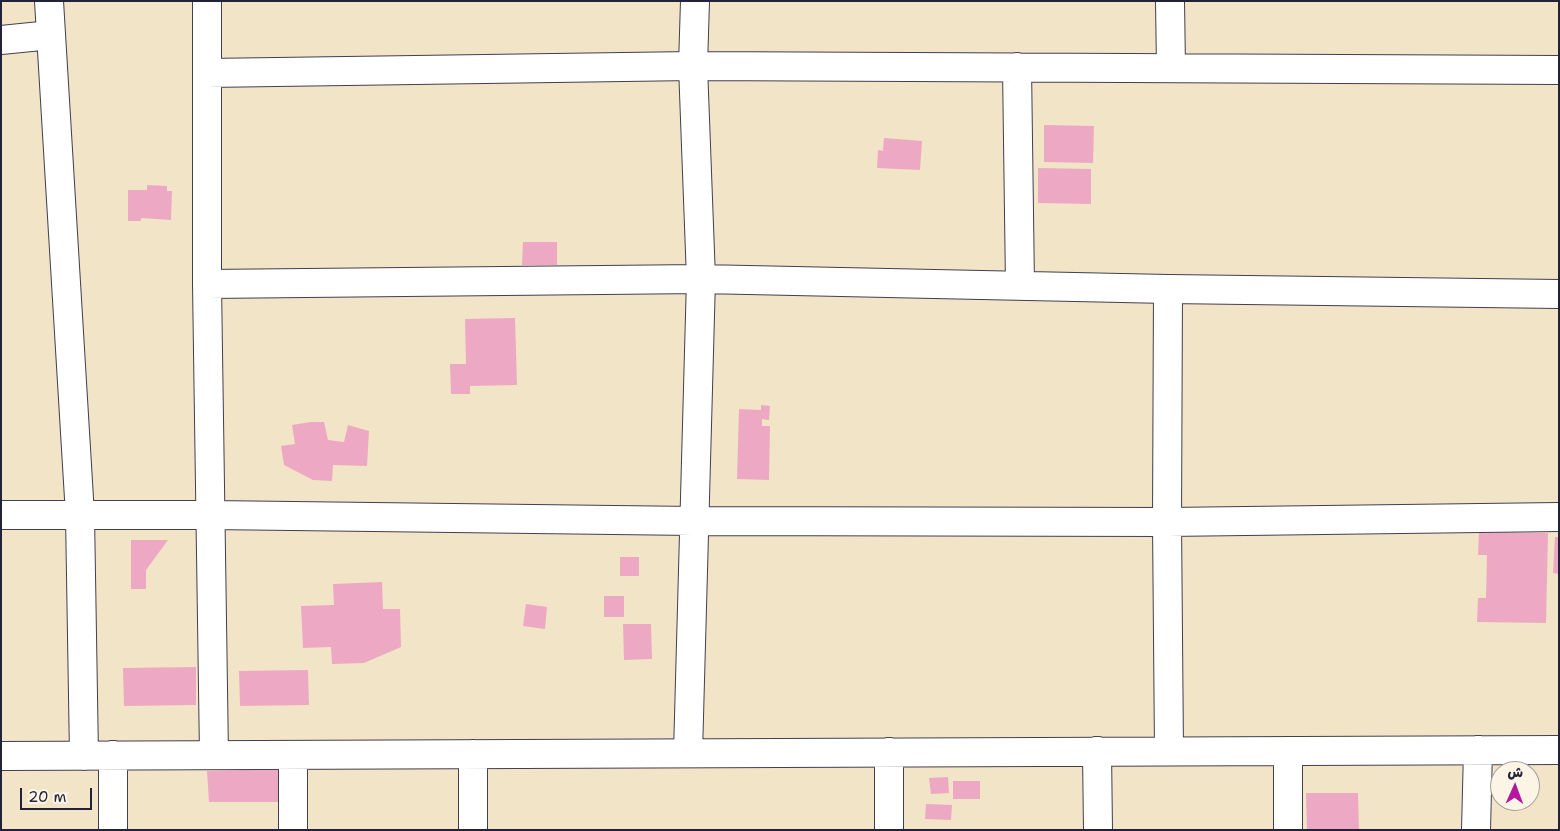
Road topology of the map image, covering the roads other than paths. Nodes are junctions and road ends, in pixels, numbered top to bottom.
1 (49, 1) edge
2 (694, 1) edge
3 (1170, 1) edge
4 (209, 2) edge
5 (51, 35) junction
6 (1, 40) edge
7 (693, 66) junction
8 (1017, 67) junction
9 (1171, 68) junction
10 (1559, 70) edge
11 (207, 73) junction
12 (700, 279) junction
13 (207, 284) junction
14 (1020, 286) junction
15 (1168, 289) junction
16 (1559, 294) edge
17 (1, 515) edge
18 (80, 515) junction
19 (212, 515) junction
20 (1559, 517) edge
21 (694, 522) junction
22 (1167, 522) junction
23 (1478, 750) junction
24 (1559, 750) edge
25 (1097, 751) junction
26 (1169, 751) junction
27 (1288, 751) junction
28 (888, 752) junction
29 (688, 753) junction
30 (473, 754) junction
31 (113, 755) junction
32 (214, 755) junction
33 (293, 755) junction
34 (1, 756) edge
35 (84, 756) junction
36 (113, 830) edge
37 (293, 830) edge
38 (474, 830) edge
39 (889, 830) edge
40 (1098, 830) edge
41 (1288, 830) edge
42 (1476, 830) edge

1 - 5 street
2 - 7 street
3 - 9 street
4 - 11 street
5 - 6 street
5 - 18 street
7 - 8 street
7 - 11 street
7 - 12 street
8 - 9 street
8 - 14 street
9 - 10 street
11 - 13 street
12 - 13 street
12 - 14 street
12 - 21 street
13 - 19 street
14 - 15 street
15 - 16 street
15 - 22 street
17 - 18 street
18 - 19 street
18 - 35 street
19 - 21 street
19 - 32 street
20 - 22 street
21 - 22 street
21 - 29 street
22 - 26 street
23 - 24 street
23 - 27 street
23 - 42 street
25 - 26 street
25 - 28 street
25 - 40 street
26 - 27 street
27 - 41 street
28 - 29 street
28 - 39 street
29 - 30 street
30 - 33 street
30 - 38 street
31 - 32 street
31 - 35 street
31 - 36 street
32 - 33 street
33 - 37 street
34 - 35 street

